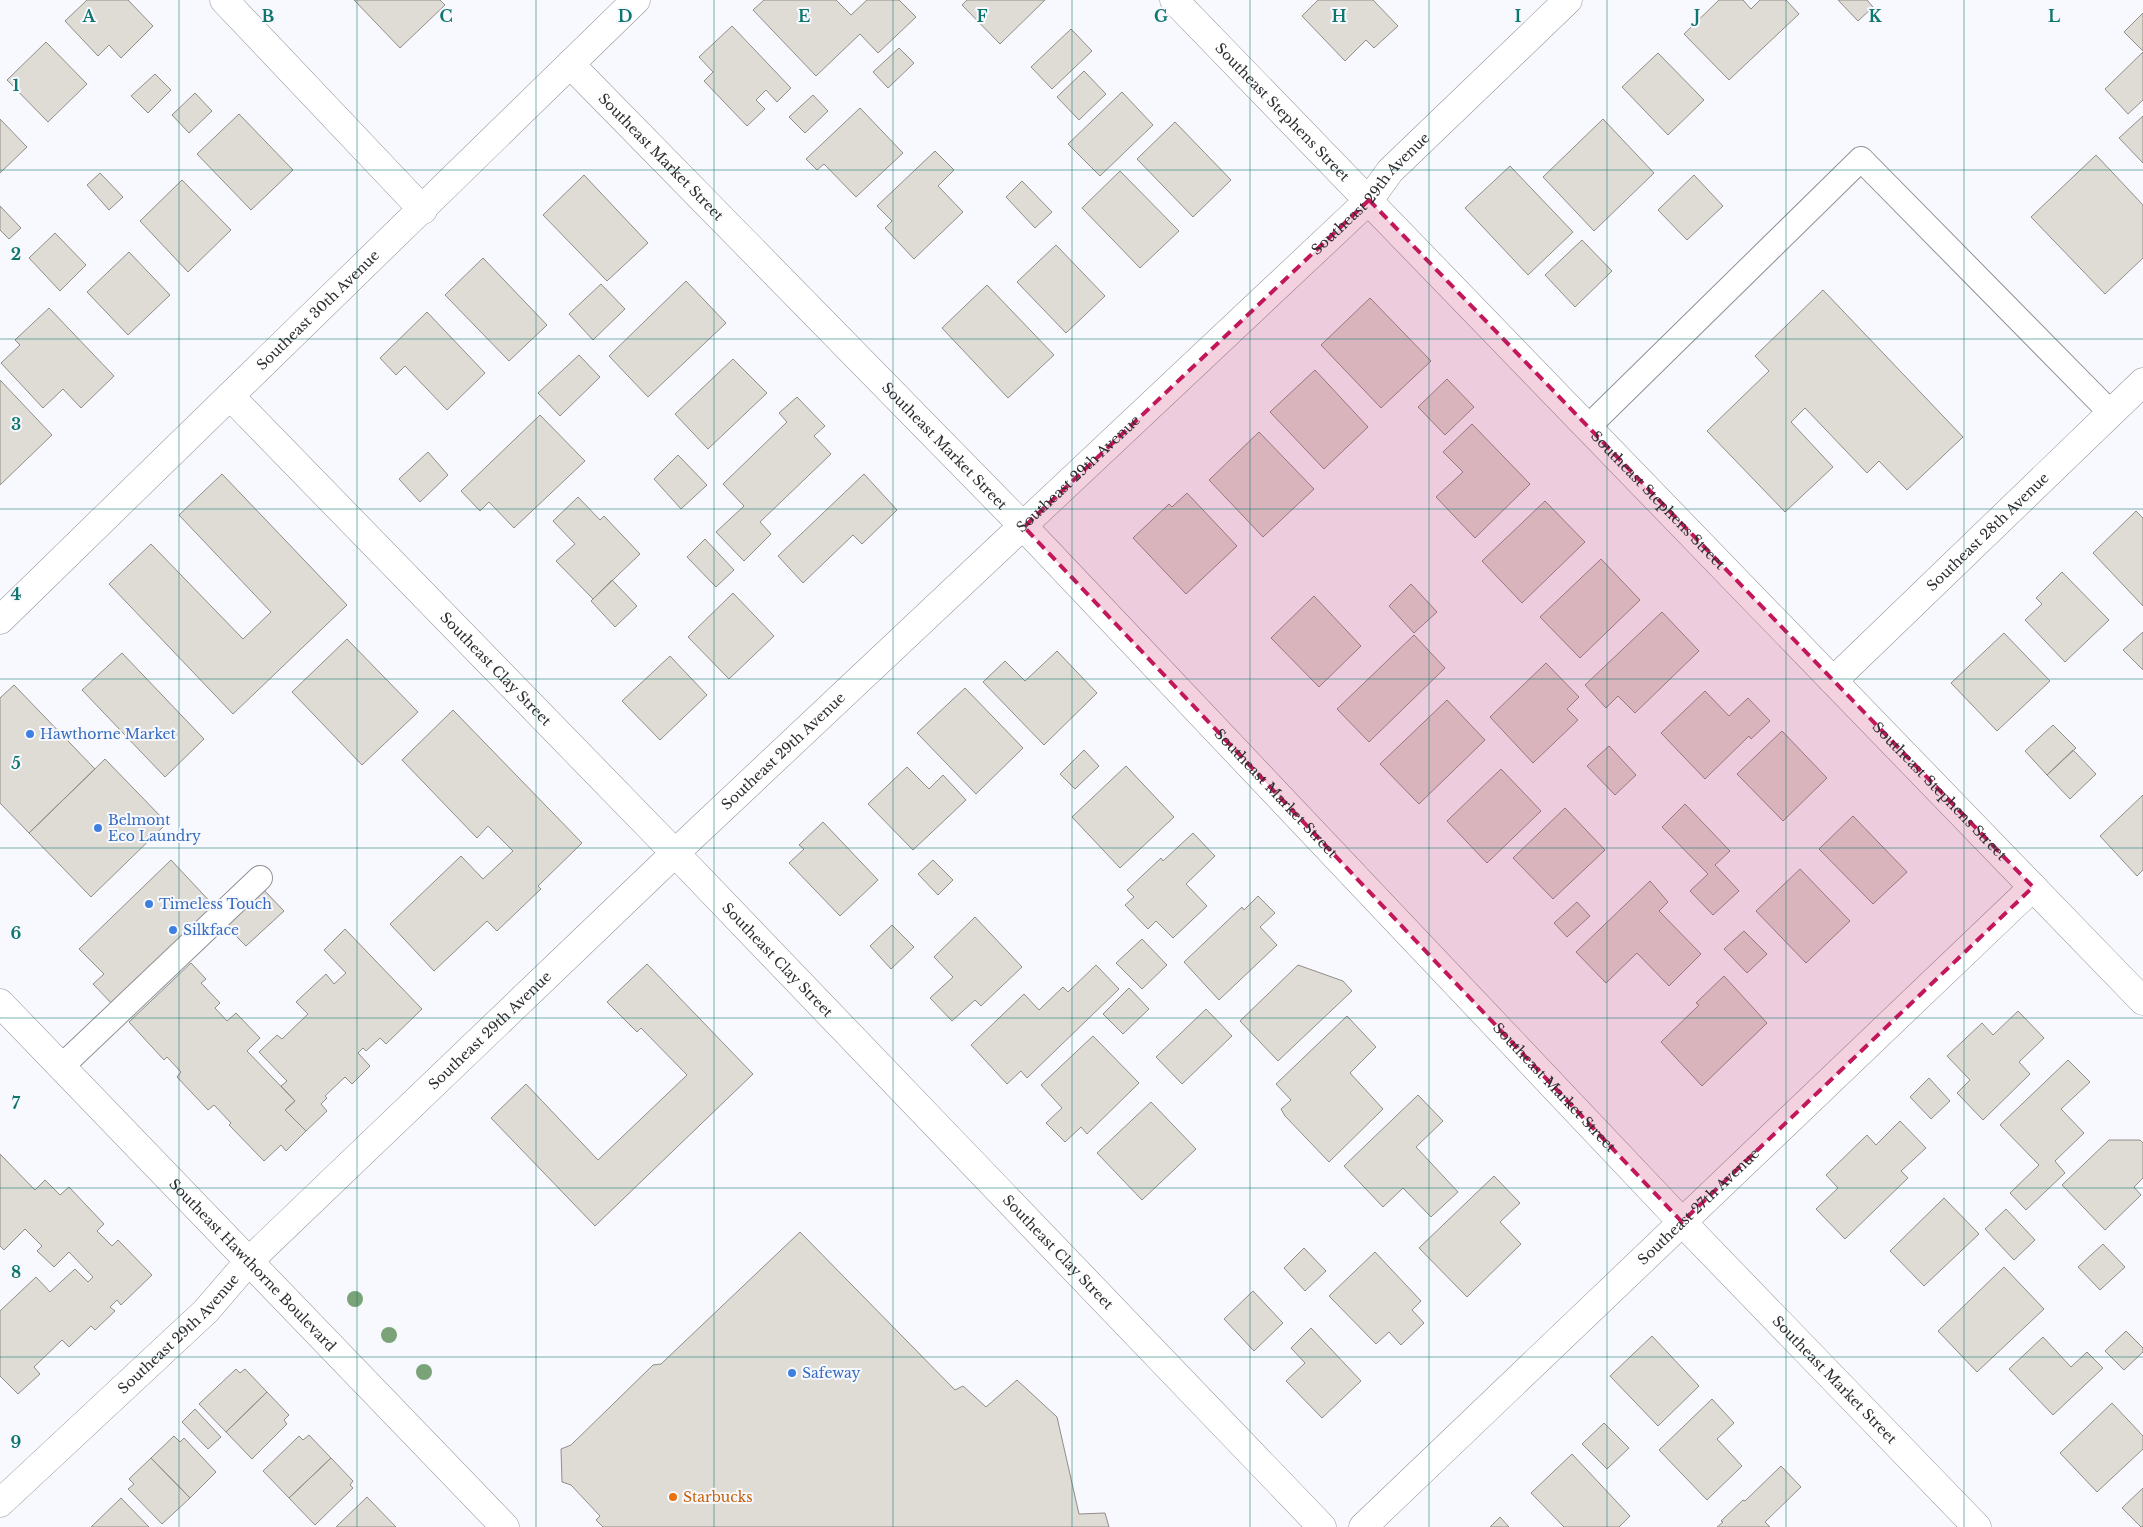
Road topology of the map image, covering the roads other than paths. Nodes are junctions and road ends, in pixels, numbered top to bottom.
1 (224, 0) edge
2 (636, 0) edge
3 (1174, 0) edge
4 (1568, 0) edge
5 (570, 64) junction
6 (1369, 200) junction
7 (423, 210) junction
8 (2143, 382) edge
9 (230, 396) junction
10 (2111, 413) junction
11 (1588, 427) junction
12 (1024, 527) junction
13 (0, 620) edge
14 (1833, 681) junction
15 (675, 853) junction
16 (260, 878) dead end
17 (2033, 887) junction
18 (2140, 992) edge
19 (0, 1003) edge
20 (61, 1067) junction
21 (1682, 1222) junction
22 (249, 1262) junction
23 (0, 1503) edge
24 (504, 1527) edge
25 (1322, 1527) edge
26 (1363, 1527) edge
27 (1977, 1527) edge

1 - 7 street
2 - 5 street, Southeast 30th Avenue
3 - 6 street, Southeast Stephens Street
4 - 6 street, Southeast 29th Avenue
5 - 7 street, Southeast 30th Avenue
5 - 12 street, Southeast Market Street
6 - 11 street, Southeast Stephens Street
6 - 12 street, Southeast 29th Avenue
7 - 9 street, Southeast 30th Avenue
8 - 10 street, Southeast 28th Avenue
9 - 13 street, Southeast 30th Avenue
9 - 15 street, Southeast Clay Street
10 - 11 lane
10 - 14 street, Southeast 28th Avenue
11 - 14 street, Southeast Stephens Street
12 - 15 street, Southeast 29th Avenue
12 - 21 street, Southeast Market Street
14 - 17 street, Southeast Stephens Street
15 - 22 street, Southeast 29th Avenue
15 - 25 street, Southeast Clay Street
16 - 20 lane
17 - 18 street, Southeast Stephens Street
17 - 21 street, Southeast 27th Avenue
19 - 20 street, Southeast Hawthorne Boulevard
20 - 22 street, Southeast Hawthorne Boulevard
21 - 26 street, Southeast 27th Avenue
21 - 27 street, Southeast Market Street
22 - 23 street, Southeast 29th Avenue
22 - 24 street, Southeast Hawthorne Boulevard

